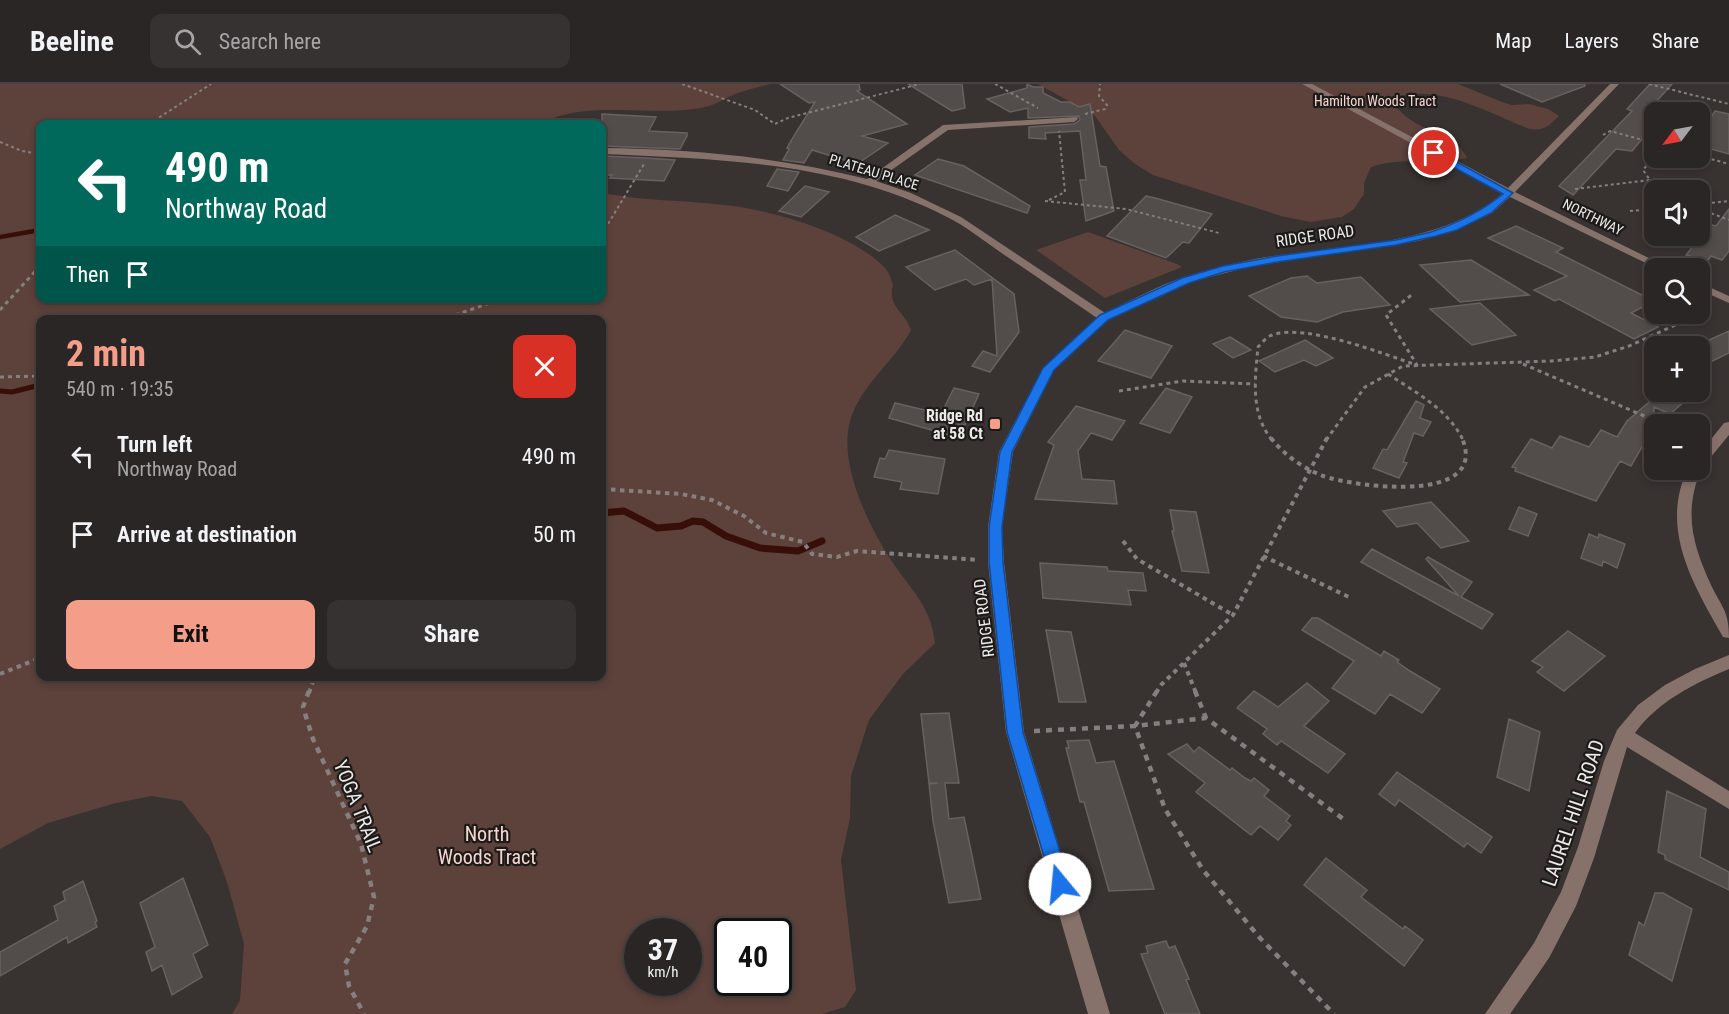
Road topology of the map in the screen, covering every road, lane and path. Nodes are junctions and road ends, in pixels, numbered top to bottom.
1 (211, 84) edge
2 (682, 84) edge
3 (920, 84) edge
4 (995, 84) edge
5 (1100, 84) edge
6 (1306, 84) edge
7 (1615, 84) edge
8 (1649, 84) edge
9 (1729, 104) edge
10 (1074, 119) joint
11 (155, 120) edge
12 (1052, 121) junction
13 (1603, 135) dead end
14 (1644, 140) edge
15 (0, 142) edge
16 (606, 151) edge
17 (36, 153) edge
18 (651, 153) junction
19 (1710, 159) edge
20 (1729, 164) edge
21 (1645, 168) edge
22 (1650, 180) edge
23 (870, 181) junction
24 (1644, 181) edge
25 (1575, 189) dead end
26 (1509, 193) junction
27 (1729, 201) edge
28 (1710, 203) edge
29 (1644, 210) edge
30 (1630, 211) dead end
31 (1710, 213) edge
32 (1729, 220) edge
33 (606, 228) edge
34 (1219, 232) dead end
35 (1644, 258) edge
36 (36, 270) edge
37 (1414, 293) dead end
38 (1710, 293) edge
39 (490, 303) edge
40 (1724, 303) edge
41 (0, 310) edge
42 (455, 315) edge
43 (1104, 318) junction
44 (1521, 363) junction
45 (1417, 365) junction
46 (1387, 374) junction
47 (36, 376) edge
48 (0, 377) edge
49 (1255, 384) junction
50 (1119, 392) dead end
51 (1644, 416) edge
52 (1729, 426) edge
53 (1710, 449) edge
54 (1309, 468) junction
55 (1690, 480) edge
56 (606, 489) edge
57 (1123, 541) dead end
58 (1263, 556) junction
59 (996, 562) junction
60 (1351, 598) dead end
61 (1233, 615) junction
62 (1724, 616) edge
63 (1729, 632) edge
64 (36, 660) edge
65 (1729, 662) edge
66 (1184, 663) junction
67 (0, 674) edge
68 (313, 681) edge
69 (1206, 718) junction
70 (1136, 726) junction
71 (1015, 732) junction
72 (1623, 735) junction
73 (1729, 801) edge
74 (1346, 821) dead end
75 (364, 1014) edge
76 (1099, 1014) edge
77 (1334, 1014) edge
78 (1496, 1014) edge

1 - 11 path
2 - 3 path
4 - 12 path
5 - 10 path
6 - 26 street, NORTHWAY
7 - 26 street, RIDGE ROAD
8 - 9 path
10 - 12 street
12 - 23 street
12 - 34 path
13 - 14 path
15 - 17 path
16 - 18 street, PLATEAU PLACE
18 - 23 street, PLATEAU PLACE
18 - 33 path
19 - 20 path
21 - 22 path
23 - 43 street, PLATEAU PLACE
24 - 25 path
26 - 35 street, NORTHWAY
26 - 43 street, RIDGE ROAD
27 - 28 path
29 - 30 path
31 - 32 path
36 - 41 path
37 - 45 path
38 - 40 street
39 - 42 path
40 - 44 path
43 - 59 street, RIDGE ROAD
44 - 45 path
44 - 51 path
45 - 46 path
45 - 49 path
46 - 54 path
46 - 54 path
47 - 48 path
49 - 50 path
49 - 54 path
52 - 53 street
54 - 58 path
55 - 62 street
56 - 59 path
57 - 61 path
58 - 60 path
58 - 61 path
59 - 71 street, RIDGE ROAD
61 - 66 path
62 - 63 street
64 - 67 path
65 - 72 street, LAUREL HILL ROAD
66 - 69 path
66 - 70 path
68 - 75 path, YOGA TRAIL
69 - 70 path
69 - 74 path
70 - 71 path
70 - 77 path
71 - 76 street, RIDGE ROAD
72 - 73 street
72 - 78 street, LAUREL HILL ROAD

